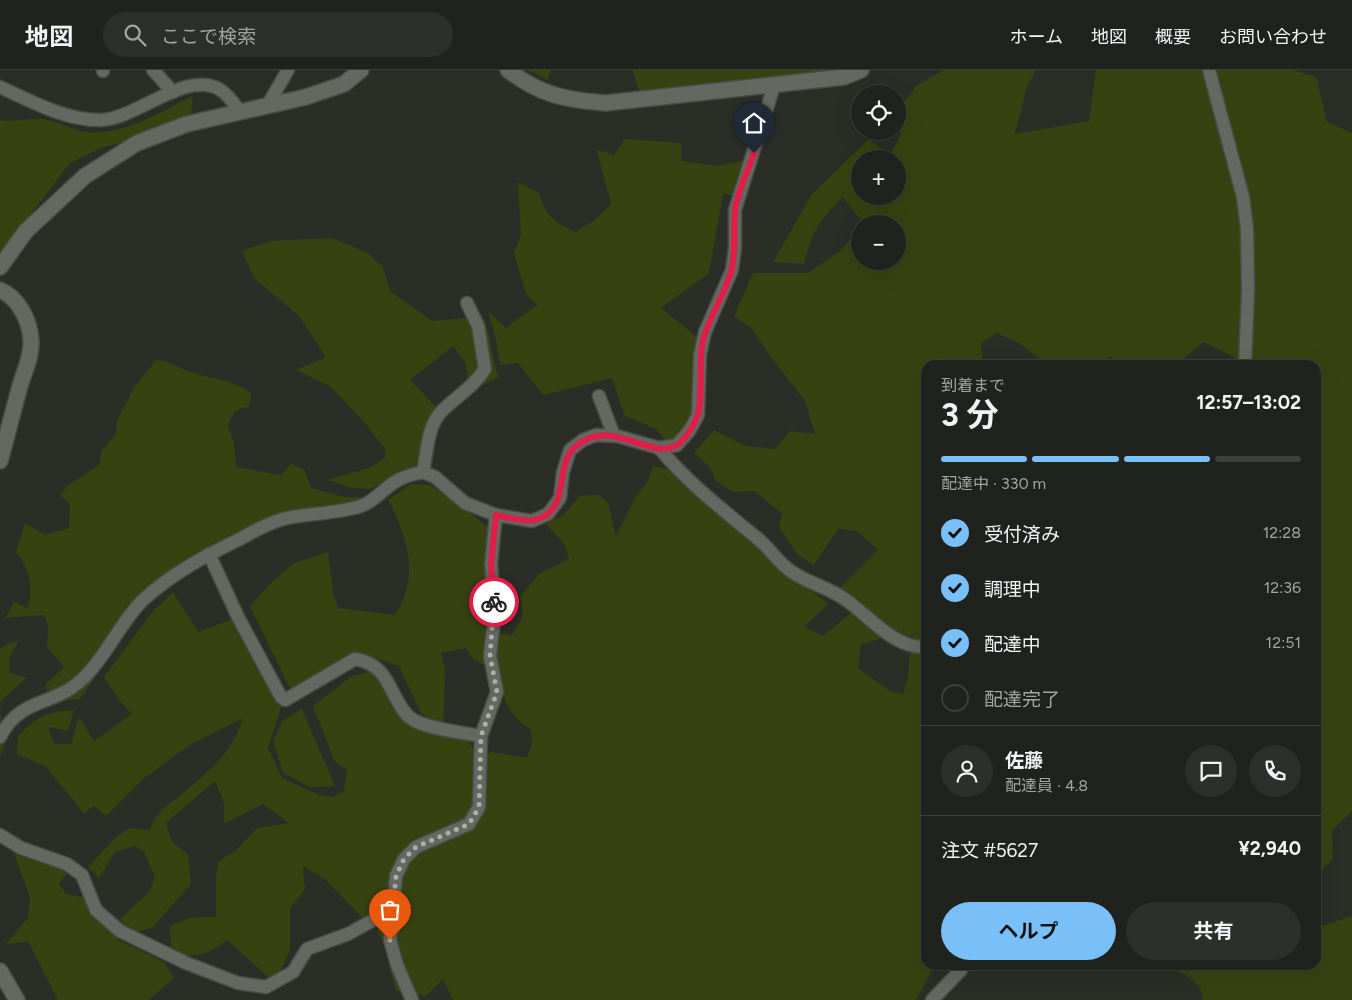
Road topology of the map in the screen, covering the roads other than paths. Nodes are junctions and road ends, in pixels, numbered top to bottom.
1 (153, 70) edge
2 (288, 70) edge
3 (361, 70) edge
4 (508, 70) edge
5 (861, 70) edge
6 (1209, 70) edge
7 (774, 86) junction
8 (0, 87) edge
9 (173, 92) junction
10 (267, 106) junction
11 (240, 111) junction
12 (0, 267) edge
13 (0, 290) edge
14 (467, 303) dead end
15 (1246, 360) edge
16 (599, 396) dead end
17 (614, 436) junction
18 (659, 448) junction
19 (0, 461) edge
20 (423, 472) junction
21 (496, 515) junction
22 (209, 554) junction
23 (921, 647) edge
24 (481, 736) junction
25 (0, 737) edge
26 (0, 834) edge
27 (393, 909) junction
28 (961, 970) edge
29 (0, 971) edge
30 (17, 1000) edge
31 (412, 1000) edge
32 (932, 1000) edge

1 - 9 street
2 - 10 street
3 - 10 street
4 - 7 street
5 - 7 street
6 - 15 street
7 - 18 street
8 - 9 street
9 - 11 street
10 - 11 street
11 - 12 street
13 - 19 street
14 - 20 street
16 - 17 street
17 - 18 street
17 - 21 street
18 - 23 street
20 - 21 street
20 - 22 street
21 - 24 street
22 - 24 street
22 - 25 street
24 - 27 street
26 - 27 street
27 - 31 street
28 - 32 street
29 - 30 street

